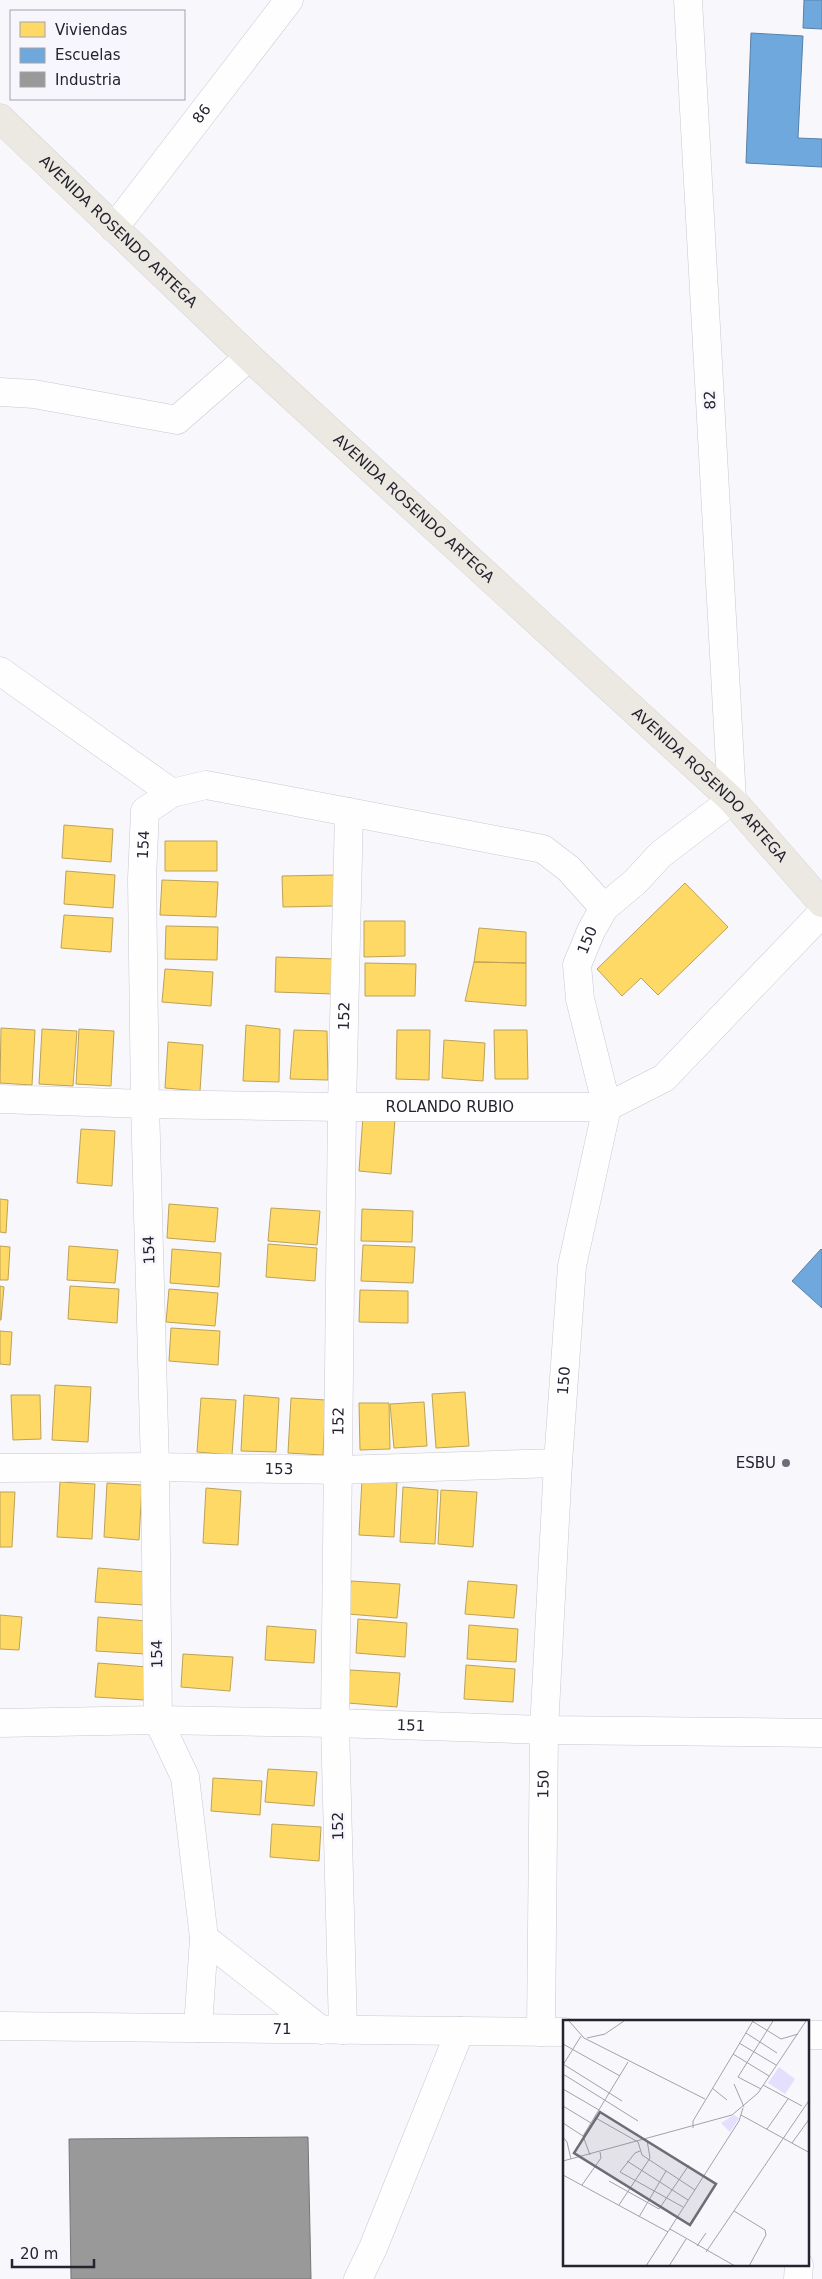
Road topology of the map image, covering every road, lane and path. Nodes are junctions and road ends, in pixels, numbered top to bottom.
1 (288, 0) edge
2 (688, 0) edge
3 (0, 118) edge
4 (114, 228) junction
5 (249, 357) junction
6 (0, 392) edge
7 (0, 671) edge
8 (172, 793) junction
9 (732, 800) junction
10 (349, 812) junction
11 (822, 904) edge
12 (604, 908) junction
13 (822, 913) edge
14 (0, 1098) edge
15 (145, 1104) junction
16 (342, 1107) junction
17 (607, 1107) junction
18 (558, 1463) junction
19 (155, 1467) junction
20 (0, 1468) edge
21 (338, 1470) junction
22 (158, 1720) junction
23 (0, 1722) edge
24 (335, 1723) junction
25 (544, 1730) junction
26 (822, 1733) edge
27 (204, 1938) junction
28 (0, 2026) edge
29 (198, 2028) junction
30 (332, 2030) junction
31 (460, 2031) junction
32 (553, 2032) edge
33 (798, 2266) edge
34 (358, 2279) edge
35 (798, 2279) edge

1 - 4 street, 86
2 - 9 street, 82
3 - 4 main road, AVENIDA ROSENDO ARTEGA
4 - 5 main road, AVENIDA ROSENDO ARTEGA
5 - 6 street
5 - 9 main road, AVENIDA ROSENDO ARTEGA
7 - 8 street
8 - 10 street
8 - 15 street, 154
9 - 11 main road, AVENIDA ROSENDO ARTEGA
9 - 12 street, 150
10 - 12 street
10 - 16 street, 152
12 - 17 street, 150
13 - 17 street, ROLANDO RUBIO
14 - 15 street, ROLANDO RUBIO
15 - 16 street, ROLANDO RUBIO
15 - 19 street, 154
16 - 17 street, ROLANDO RUBIO
16 - 21 street, 152
17 - 18 street, 150
18 - 21 street, 153
18 - 25 street, 150
19 - 20 street, 153
19 - 21 street, 153
19 - 22 street, 154
21 - 24 street, 152
22 - 23 street, 151
22 - 24 street, 151
22 - 27 street
24 - 25 street, 151
24 - 30 street, 152
25 - 26 street, 151
25 - 32 street, 150
27 - 29 street
27 - 30 street
28 - 29 street, 71
29 - 30 street, 71
30 - 31 street, 71
31 - 32 street, 71
31 - 34 street
33 - 35 street

